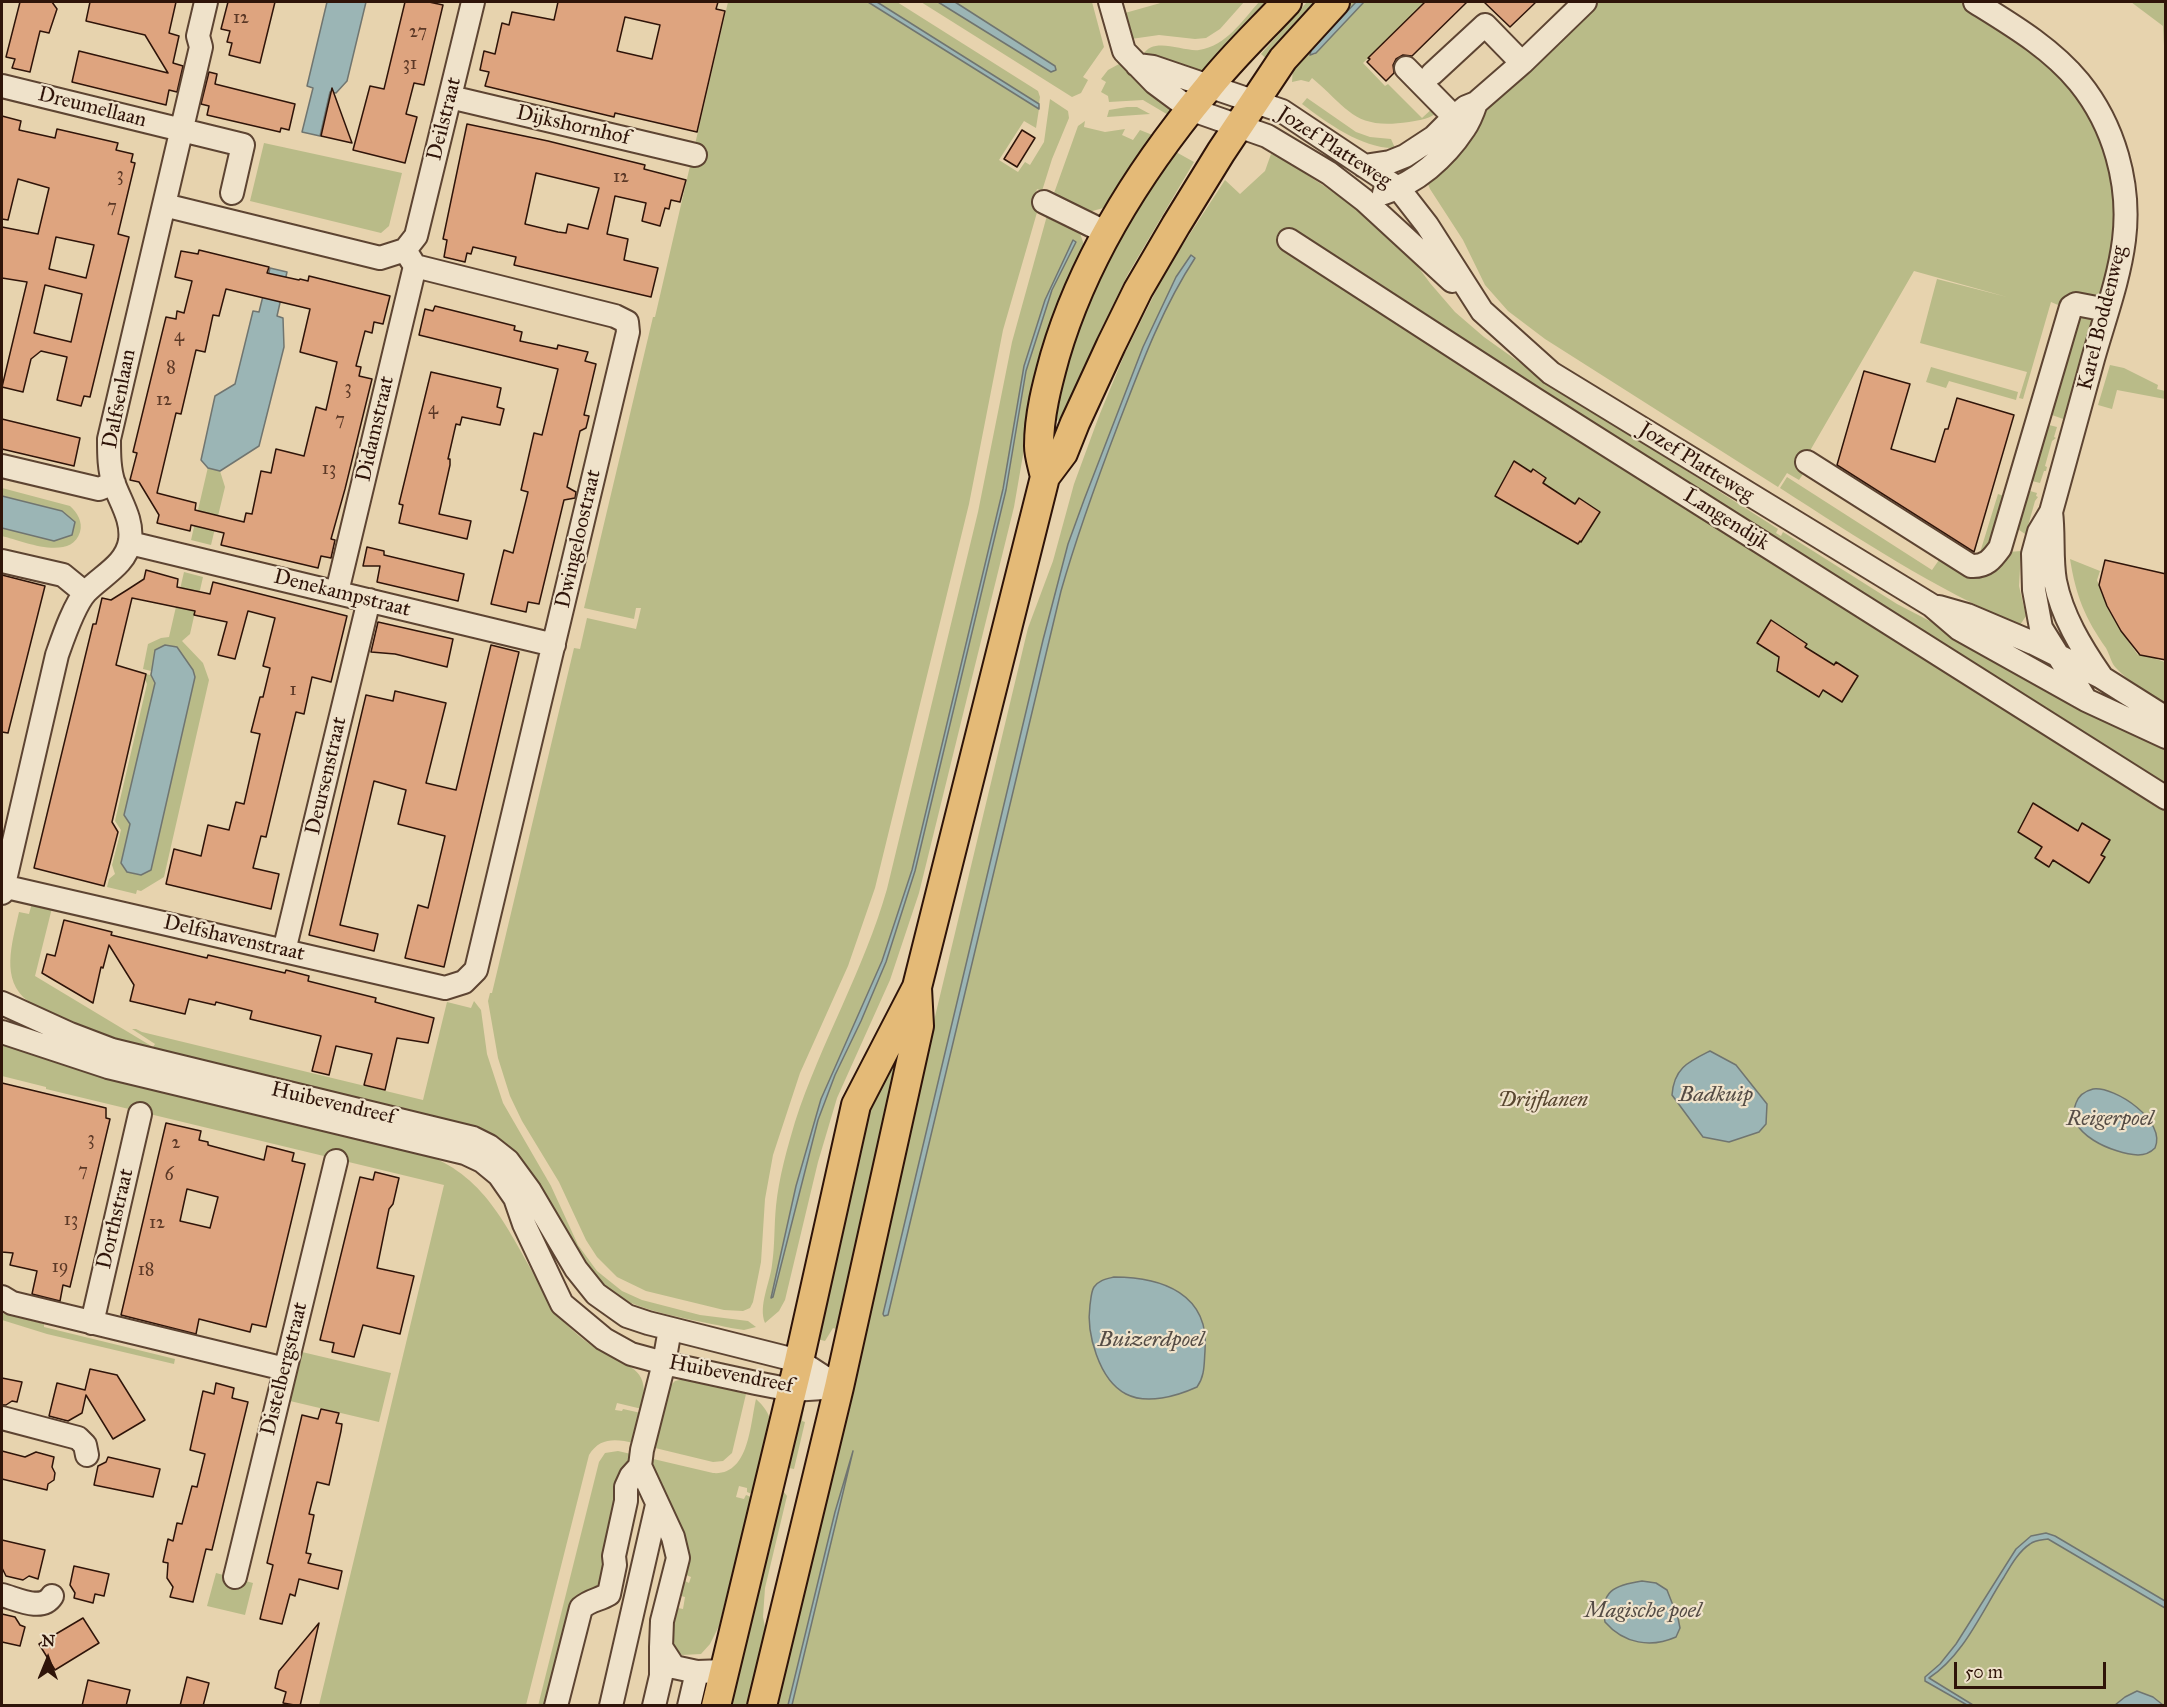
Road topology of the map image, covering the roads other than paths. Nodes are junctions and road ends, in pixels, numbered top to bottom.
1 (206, 2) edge
2 (473, 2) edge
3 (1110, 2) edge
4 (1287, 2) edge
5 (1335, 2) edge
6 (1585, 2) edge
7 (1975, 2) edge
8 (1131, 58) junction
9 (1522, 63) junction
10 (1406, 68) dead end
11 (1432, 74) dead end
12 (2, 86) edge
13 (1209, 86) junction
14 (450, 97) junction
15 (1255, 102) junction
16 (1190, 109) junction
17 (1460, 122) junction
18 (1239, 127) junction
19 (182, 129) junction
20 (695, 155) dead end
21 (1364, 166) junction
22 (1399, 189) junction
23 (232, 193) dead end
24 (1364, 200) junction
25 (1044, 202) dead end
26 (164, 205) junction
27 (1107, 233) junction
28 (1289, 240) dead end
29 (412, 251) junction
30 (1475, 302) junction
31 (2107, 310) junction
32 (1807, 462) dead end
33 (2, 466) edge
34 (1045, 477) junction
35 (114, 483) junction
36 (2004, 535) junction
37 (130, 543) junction
38 (2044, 545) junction
39 (2, 561) edge
40 (338, 592) junction
41 (85, 593) junction
42 (369, 600) junction
43 (1931, 605) junction
44 (554, 645) junction
45 (2057, 654) junction
46 (2101, 676) junction
47 (2086, 700) junction
48 (2166, 718) edge
49 (2166, 737) edge
50 (2166, 798) edge
51 (2, 888) edge
52 (284, 951) junction
53 (464, 982) joint
54 (917, 987) junction
55 (2, 1003) edge
56 (2, 1032) edge
57 (140, 1114) dead end
58 (336, 1161) dead end
59 (2, 1297) edge
60 (92, 1323) junction
61 (670, 1329) junction
62 (799, 1360) junction
63 (664, 1363) junction
64 (285, 1370) junction
65 (840, 1387) junction
66 (792, 1390) junction
67 (2, 1418) edge
68 (87, 1455) dead end
69 (640, 1466) junction
70 (768, 1484) junction
71 (813, 1497) junction
72 (657, 1505) junction
73 (235, 1577) dead end
74 (2, 1595) edge
75 (52, 1596) dead end
76 (661, 1647) junction
77 (711, 1672) junction
78 (556, 1706) edge
79 (611, 1706) edge
80 (654, 1706) edge
81 (689, 1706) edge
82 (716, 1706) edge
83 (762, 1706) edge

1 - 19 street, Dalfsenlaan
2 - 14 street, Deilstraat
3 - 8 street
4 - 13 main road
5 - 15 main road
6 - 9 street
7 - 31 street, Karel Boddenweg
8 - 13 street, Jozef Platteweg
8 - 16 street, Jozef Platteweg
9 - 11 street
9 - 17 street
10 - 17 street
12 - 19 street, Dreumellaan
13 - 15 street, Jozef Platteweg
13 - 16 main road
14 - 20 street, Dijkshornhof
14 - 29 street, Deilstraat
15 - 18 main road
15 - 21 street, Jozef Platteweg
16 - 18 street, Jozef Platteweg
16 - 27 main road
17 - 21 street
17 - 22 street
18 - 24 street, Jozef Platteweg
18 - 34 main road
19 - 23 street, Dreumellaan
19 - 26 street, Dalfsenlaan
21 - 22 street, Jozef Platteweg
22 - 24 street
22 - 30 street, Jozef Platteweg
24 - 30 street, Jozef Platteweg
25 - 27 street
26 - 29 street, Dwingeloostraat
26 - 35 street, Dalfsenlaan
27 - 34 main road
28 - 50 street, Langendijk
29 - 40 street, Didamstraat
29 - 44 street, Dwingeloostraat
30 - 43 street, Jozef Platteweg
31 - 36 street
31 - 38 street, Karel Boddenweg
32 - 36 street
33 - 35 street
34 - 54 main road
35 - 37 street, Dalfsenlaan
36 - 38 street
37 - 40 street, Denekampstraat
37 - 41 street
38 - 45 street, Karel Boddenweg
38 - 46 street, Karel Boddenweg
39 - 41 street
40 - 42 street, Denekampstraat
41 - 51 street
42 - 44 street, Denekampstraat
42 - 52 street, Deursenstraat
43 - 45 street, Jozef Platteweg
43 - 47 street, Jozef Platteweg
44 - 53 street, Dwingeloostraat
45 - 46 street, Jozef Platteweg
45 - 47 street, Karel Boddenweg
46 - 48 street, Jozef Platteweg
47 - 49 street, Jozef Platteweg
51 - 52 street, Delfshavenstraat
52 - 53 street, Delfshavenstraat
54 - 62 main road
54 - 65 main road
55 - 61 street, Huibevendreef
56 - 63 street, Huibevendreef
57 - 60 street, Dorthstraat
58 - 64 street, Distelbergstraat
59 - 60 street
60 - 64 street
61 - 62 street, Huibevendreef
61 - 63 street
62 - 65 street, Huibevendreef
62 - 66 main road
63 - 66 street, Huibevendreef
63 - 69 street
64 - 73 street, Distelbergstraat
65 - 66 street, Huibevendreef
65 - 71 main road
66 - 70 main road
67 - 68 street
69 - 72 street
69 - 78 street
70 - 71 main road
70 - 77 main road
71 - 83 main road
72 - 76 street
72 - 79 street
74 - 75 street
76 - 77 street
76 - 80 street
77 - 81 street
77 - 82 main road

